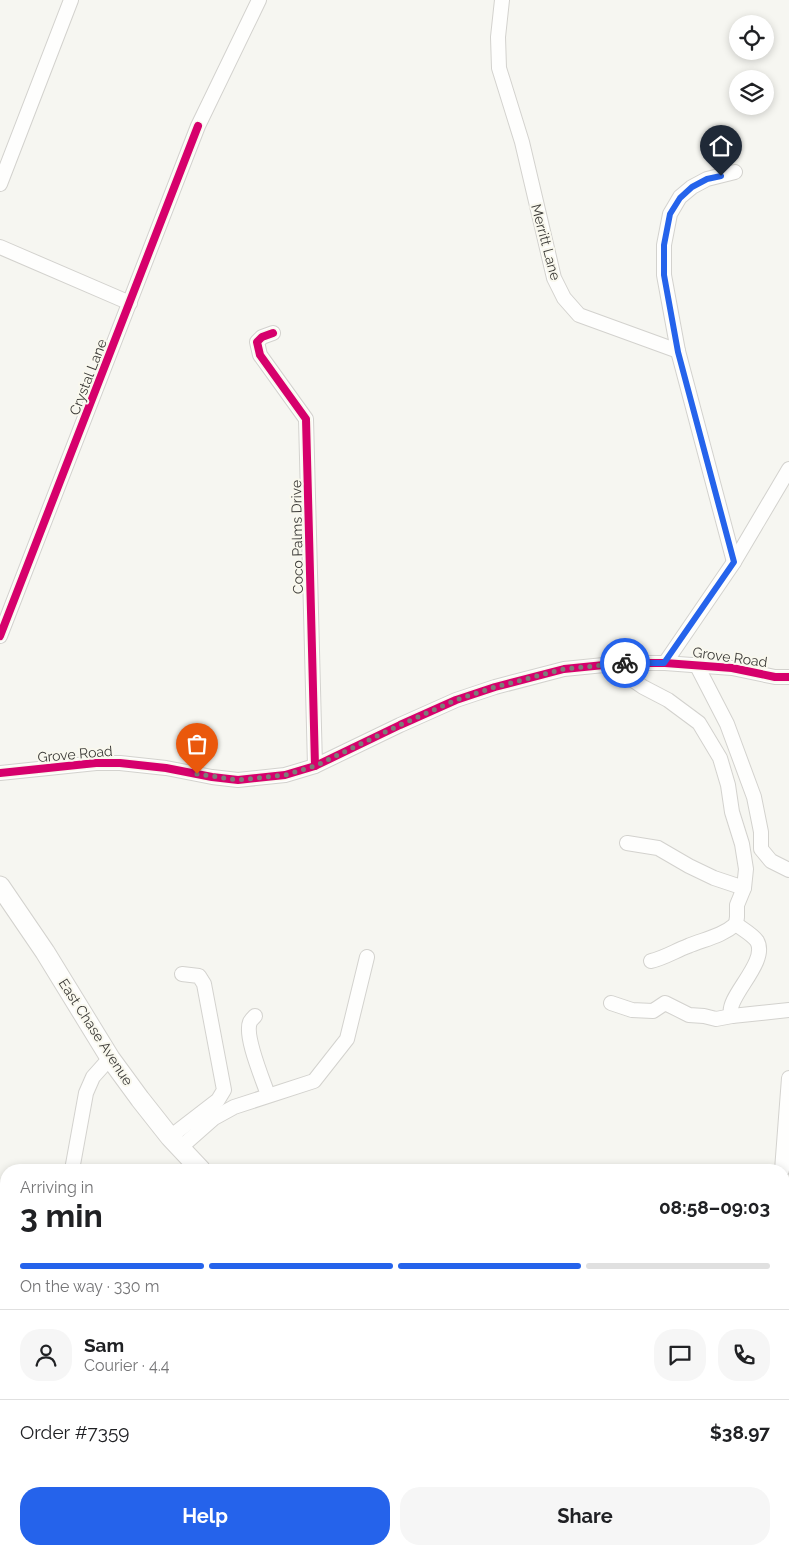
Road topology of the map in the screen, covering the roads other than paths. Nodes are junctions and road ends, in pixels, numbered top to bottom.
1 (71, 0) edge
2 (259, 0) edge
3 (502, 0) edge
4 (735, 172) dead end
5 (0, 184) edge
6 (0, 247) edge
7 (130, 303) junction
8 (273, 333) dead end
9 (678, 352) junction
10 (789, 469) edge
11 (734, 562) junction
12 (0, 636) edge
13 (664, 663) junction
14 (696, 664) junction
15 (611, 665) junction
16 (789, 677) edge
17 (315, 766) junction
18 (0, 773) edge
19 (627, 843) dead end
20 (789, 870) edge
21 (0, 886) edge
22 (744, 888) junction
23 (736, 924) junction
24 (367, 957) dead end
25 (651, 961) dead end
26 (182, 974) dead end
27 (612, 1003) dead end
28 (789, 1010) edge
29 (256, 1016) dead end
30 (732, 1016) junction
31 (110, 1058) junction
32 (789, 1078) edge
33 (268, 1095) junction
34 (175, 1142) junction
35 (73, 1164) edge
36 (195, 1164) edge
37 (782, 1164) edge

1 - 5 street
2 - 7 street, Crystal Lane
3 - 9 street, Merritt Lane
4 - 9 street
6 - 7 street
7 - 12 street, Crystal Lane
8 - 17 street, Coco Palms Drive
9 - 11 street
10 - 11 street
11 - 13 street
13 - 14 street, Grove Road
13 - 15 street, Grove Road
14 - 16 street, Grove Road
14 - 20 street
15 - 17 street, Grove Road
15 - 22 street
17 - 18 street, Grove Road
19 - 22 street
21 - 31 main road, East Chase Avenue
22 - 23 street
23 - 25 street
23 - 30 street
24 - 33 street
26 - 34 street
27 - 30 street
28 - 30 street
29 - 33 street
31 - 34 main road, East Chase Avenue
31 - 35 street
32 - 37 street
33 - 34 street
34 - 36 main road, East Chase Avenue

